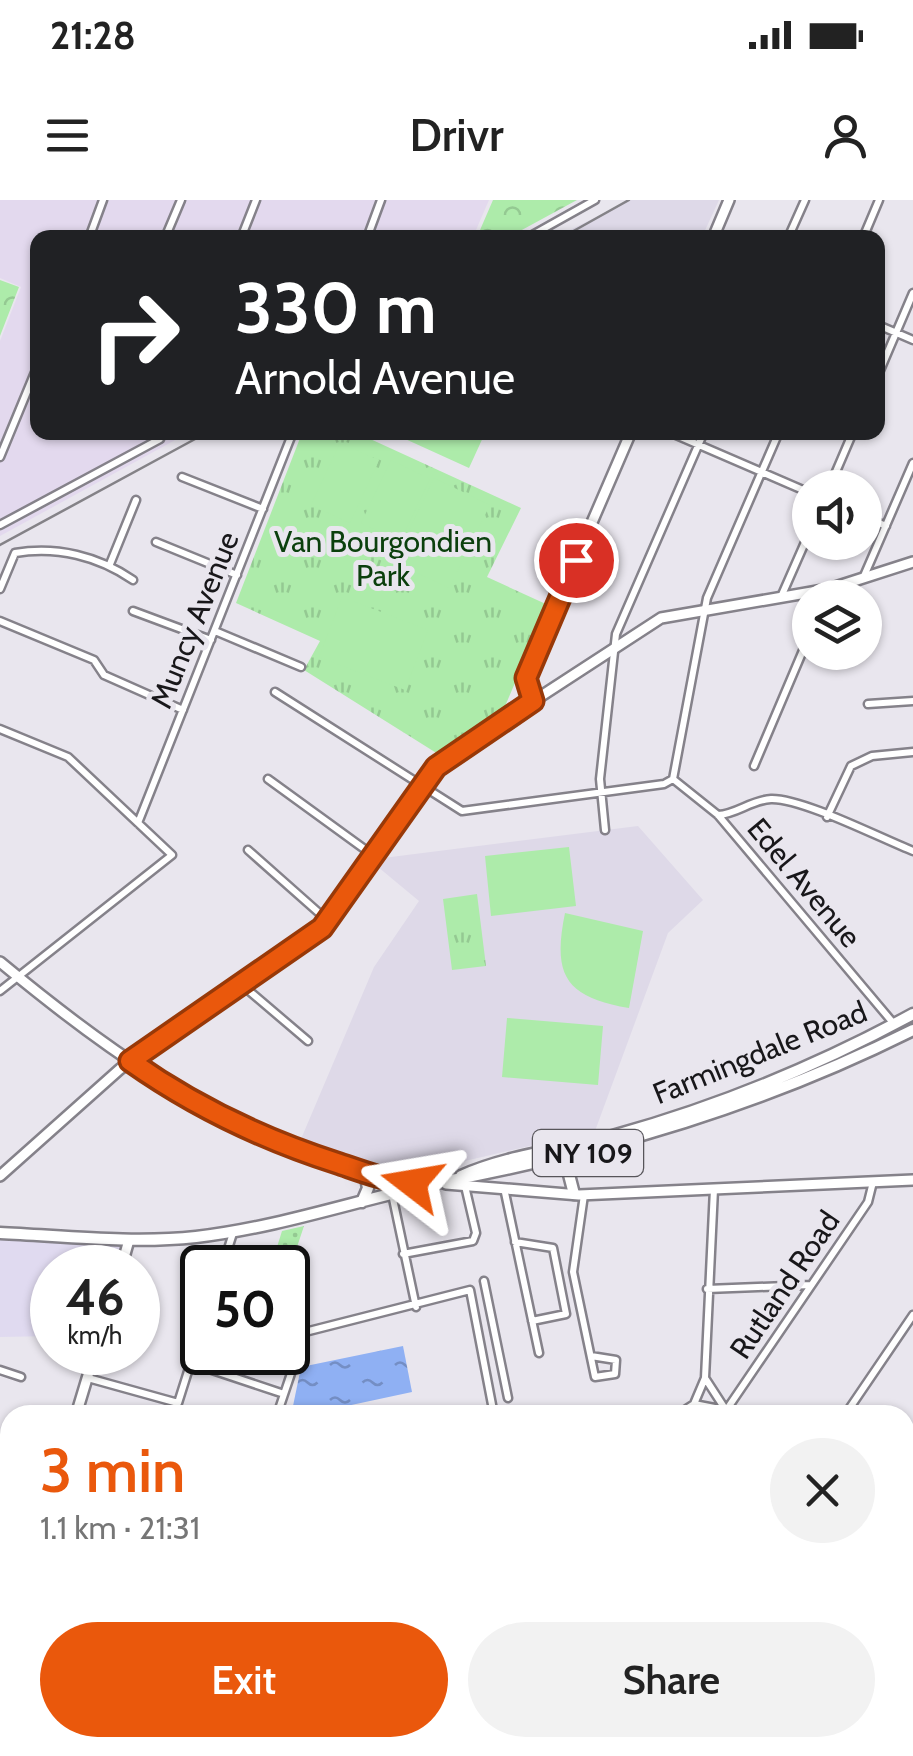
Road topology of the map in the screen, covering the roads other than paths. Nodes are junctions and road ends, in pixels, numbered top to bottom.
1 (103, 200) edge
2 (180, 200) edge
3 (256, 200) edge
4 (381, 200) edge
5 (595, 200) edge
6 (729, 200) edge
7 (805, 200) edge
8 (879, 200) edge
9 (91, 230) edge
10 (169, 230) edge
11 (244, 230) edge
12 (370, 230) edge
13 (541, 230) edge
14 (716, 230) edge
15 (792, 230) edge
16 (866, 230) edge
17 (913, 293) edge
18 (885, 327) edge
19 (896, 332) junction
20 (913, 340) edge
21 (885, 358) edge
22 (30, 384) edge
23 (154, 440) edge
24 (290, 440) edge
25 (628, 440) edge
26 (687, 440) edge
27 (701, 440) edge
28 (776, 440) edge
29 (850, 440) edge
30 (699, 445) junction
31 (0, 457) edge
32 (913, 463) edge
33 (837, 470) edge
34 (762, 472) junction
35 (182, 477) dead end
36 (792, 485) edge
37 (136, 500) dead end
38 (263, 509) junction
39 (882, 524) edge
40 (0, 525) edge
41 (886, 526) junction
42 (156, 542) dead end
43 (798, 560) edge
44 (913, 562) edge
45 (110, 564) junction
46 (237, 575) junction
47 (133, 580) dead end
48 (863, 580) edge
49 (867, 580) edge
50 (0, 589) edge
51 (792, 597) edge
52 (781, 598) junction
53 (704, 610) junction
54 (133, 611) dead end
55 (0, 622) edge
56 (214, 631) junction
57 (211, 640) junction
58 (614, 648) junction
59 (300, 667) dead end
60 (795, 670) edge
61 (275, 692) dead end
62 (533, 701) junction
63 (913, 701) edge
64 (868, 704) dead end
65 (184, 710) junction
66 (0, 729) edge
67 (913, 752) edge
68 (754, 766) dead end
69 (268, 779) dead end
70 (673, 779) junction
71 (420, 788) junction
72 (601, 794) junction
73 (718, 814) junction
74 (827, 817) junction
75 (138, 823) junction
76 (605, 830) dead end
77 (248, 850) dead end
78 (913, 851) edge
79 (375, 857) junction
80 (328, 921) junction
81 (0, 962) edge
82 (18, 978) junction
83 (240, 984) junction
84 (0, 991) edge
85 (913, 1014) edge
86 (894, 1024) junction
87 (913, 1028) edge
88 (308, 1041) dead end
89 (130, 1061) junction
90 (565, 1159) junction
91 (365, 1172) junction
92 (0, 1176) edge
93 (452, 1180) junction
94 (913, 1180) edge
95 (872, 1182) junction
96 (436, 1184) junction
97 (464, 1185) junction
98 (504, 1188) junction
99 (714, 1189) junction
100 (392, 1194) junction
101 (579, 1194) junction
102 (362, 1202) junction
103 (234, 1232) junction
104 (0, 1233) edge
105 (129, 1240) junction
106 (515, 1242) junction
107 (128, 1245) edge
108 (230, 1245) edge
109 (403, 1254) junction
110 (484, 1281) dead end
111 (812, 1285) junction
112 (708, 1289) junction
113 (416, 1307) junction
114 (913, 1316) edge
115 (532, 1322) junction
116 (539, 1353) dead end
117 (591, 1356) junction
118 (0, 1370) edge
119 (89, 1375) edge
120 (187, 1375) edge
121 (227, 1375) edge
122 (22, 1377) dead end
123 (88, 1378) junction
124 (705, 1378) junction
125 (284, 1394) junction
126 (508, 1398) dead end
127 (694, 1404) joint
128 (79, 1405) edge
129 (280, 1405) edge
130 (492, 1405) edge
131 (697, 1405) edge
132 (721, 1405) edge
133 (732, 1405) edge
134 (852, 1405) edge

1 - 9 street
2 - 10 street
3 - 11 street
4 - 12 street
5 - 13 street
6 - 14 street
7 - 15 street
8 - 16 street
17 - 19 street
18 - 19 street
19 - 20 street
19 - 21 street
22 - 31 street
23 - 40 street
24 - 38 street, Muncy Avenue
25 - 62 street
26 - 30 street
27 - 30 street
28 - 34 street
29 - 33 street
30 - 34 street
30 - 58 street
32 - 41 street
34 - 36 street
34 - 53 street
35 - 38 street
37 - 45 street
38 - 46 street, Muncy Avenue
39 - 41 street
41 - 48 street
42 - 46 street
43 - 52 street
44 - 49 street
45 - 47 street
45 - 50 street
46 - 56 street, Muncy Avenue
51 - 52 street
52 - 53 street
53 - 58 street
53 - 70 street
54 - 57 street
55 - 65 street
56 - 57 street, Muncy Avenue
56 - 59 street
57 - 65 street, Muncy Avenue
58 - 62 street
58 - 72 street
60 - 68 street
61 - 71 street
62 - 71 street
63 - 64 street
65 - 75 street, Muncy Avenue
66 - 75 street
67 - 74 street
69 - 79 street
70 - 72 street
70 - 73 street, Edel Avenue
71 - 72 street
71 - 79 street
72 - 76 street
73 - 74 street
73 - 86 street, Edel Avenue
74 - 78 street
75 - 82 street
77 - 80 street
79 - 80 street
80 - 83 street
81 - 82 street
82 - 84 street
82 - 89 street
83 - 88 street
83 - 89 street
85 - 86 main road, Farmingdale Road / NY 109
86 - 93 main road, Farmingdale Road / NY 109
87 - 90 main road, Farmingdale Road / NY 109
89 - 91 street
89 - 92 street
90 - 93 main road, Farmingdale Road / NY 109
90 - 101 main road
91 - 96 street
91 - 102 main road
93 - 96 main road, Farmingdale Road / NY 109
94 - 95 street
95 - 99 street
95 - 111 street, Rutland Road
96 - 97 street
96 - 100 main road, NY 109
97 - 98 street
97 - 109 street
98 - 101 street
98 - 106 street
99 - 101 street
99 - 112 street
100 - 102 main road, NY 109
100 - 109 street
101 - 117 street
102 - 103 main road, NY 109
103 - 105 main road, NY 109
103 - 108 street
104 - 105 main road, NY 109
105 - 107 street
106 - 115 street
106 - 115 street
109 - 113 street
110 - 126 street
111 - 112 street
111 - 133 street, Rutland Road
112 - 124 street
113 - 125 street
113 - 130 street
114 - 134 street
115 - 116 street
117 - 117 street
118 - 122 street
119 - 123 street
120 - 123 street
121 - 125 street
123 - 128 street
124 - 127 street
124 - 132 street
125 - 129 street
127 - 131 street

